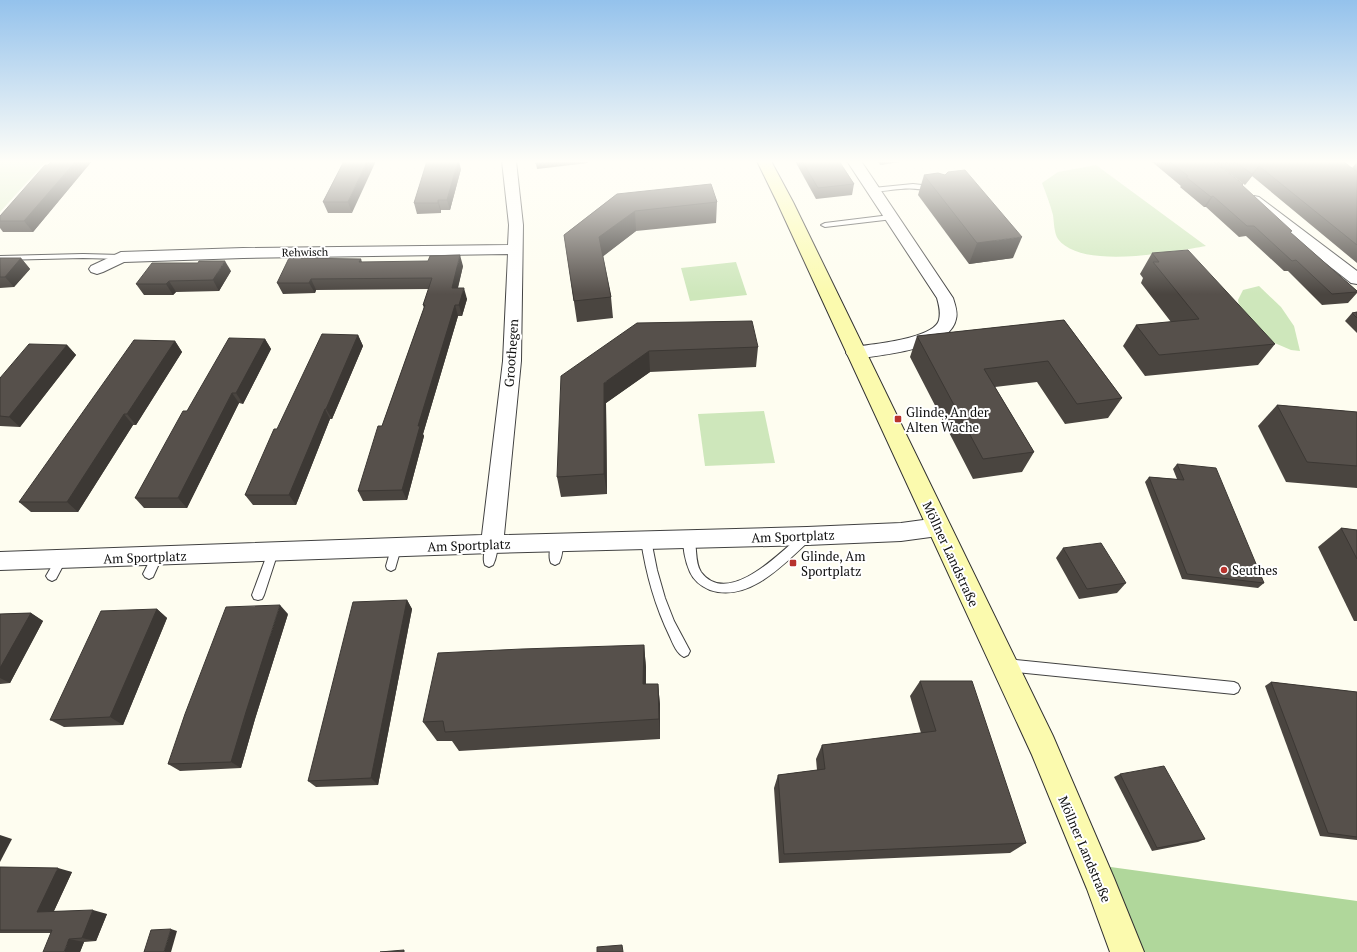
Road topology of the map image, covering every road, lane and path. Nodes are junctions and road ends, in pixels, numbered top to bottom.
1 (514, 205) edge
2 (787, 205) edge
3 (882, 205) edge
4 (1261, 205) edge
5 (890, 218) junction
6 (825, 225) dead end
7 (516, 249) junction
8 (121, 257) junction
9 (0, 258) edge
10 (97, 269) dead end
11 (1357, 279) edge
12 (855, 353) junction
13 (938, 527) junction
14 (807, 536) junction
15 (689, 539) junction
16 (646, 540) junction
17 (273, 552) junction
18 (491, 553) junction
19 (0, 562) edge
20 (258, 595) dead end
21 (684, 651) dead end
22 (1005, 665) junction
23 (1234, 688) dead end
24 (1127, 952) edge

1 - 7 street, Groothegen
2 - 12 main road, Möllner Landstraße
3 - 5 street
4 - 11 street
5 - 6 lane
5 - 12 street
7 - 8 street, Rehwisch
7 - 18 street, Groothegen
8 - 9 lane
8 - 10 street, Rehwisch
12 - 13 main road, Möllner Landstraße
13 - 14 street, Am Sportplatz
13 - 22 main road, Möllner Landstraße
14 - 15 street, Am Sportplatz
14 - 15 lane
15 - 16 street, Am Sportplatz
16 - 18 street, Am Sportplatz
16 - 21 lane
17 - 18 street, Am Sportplatz
17 - 19 street, Am Sportplatz
17 - 20 lane
22 - 23 lane
22 - 24 main road, Möllner Landstraße

